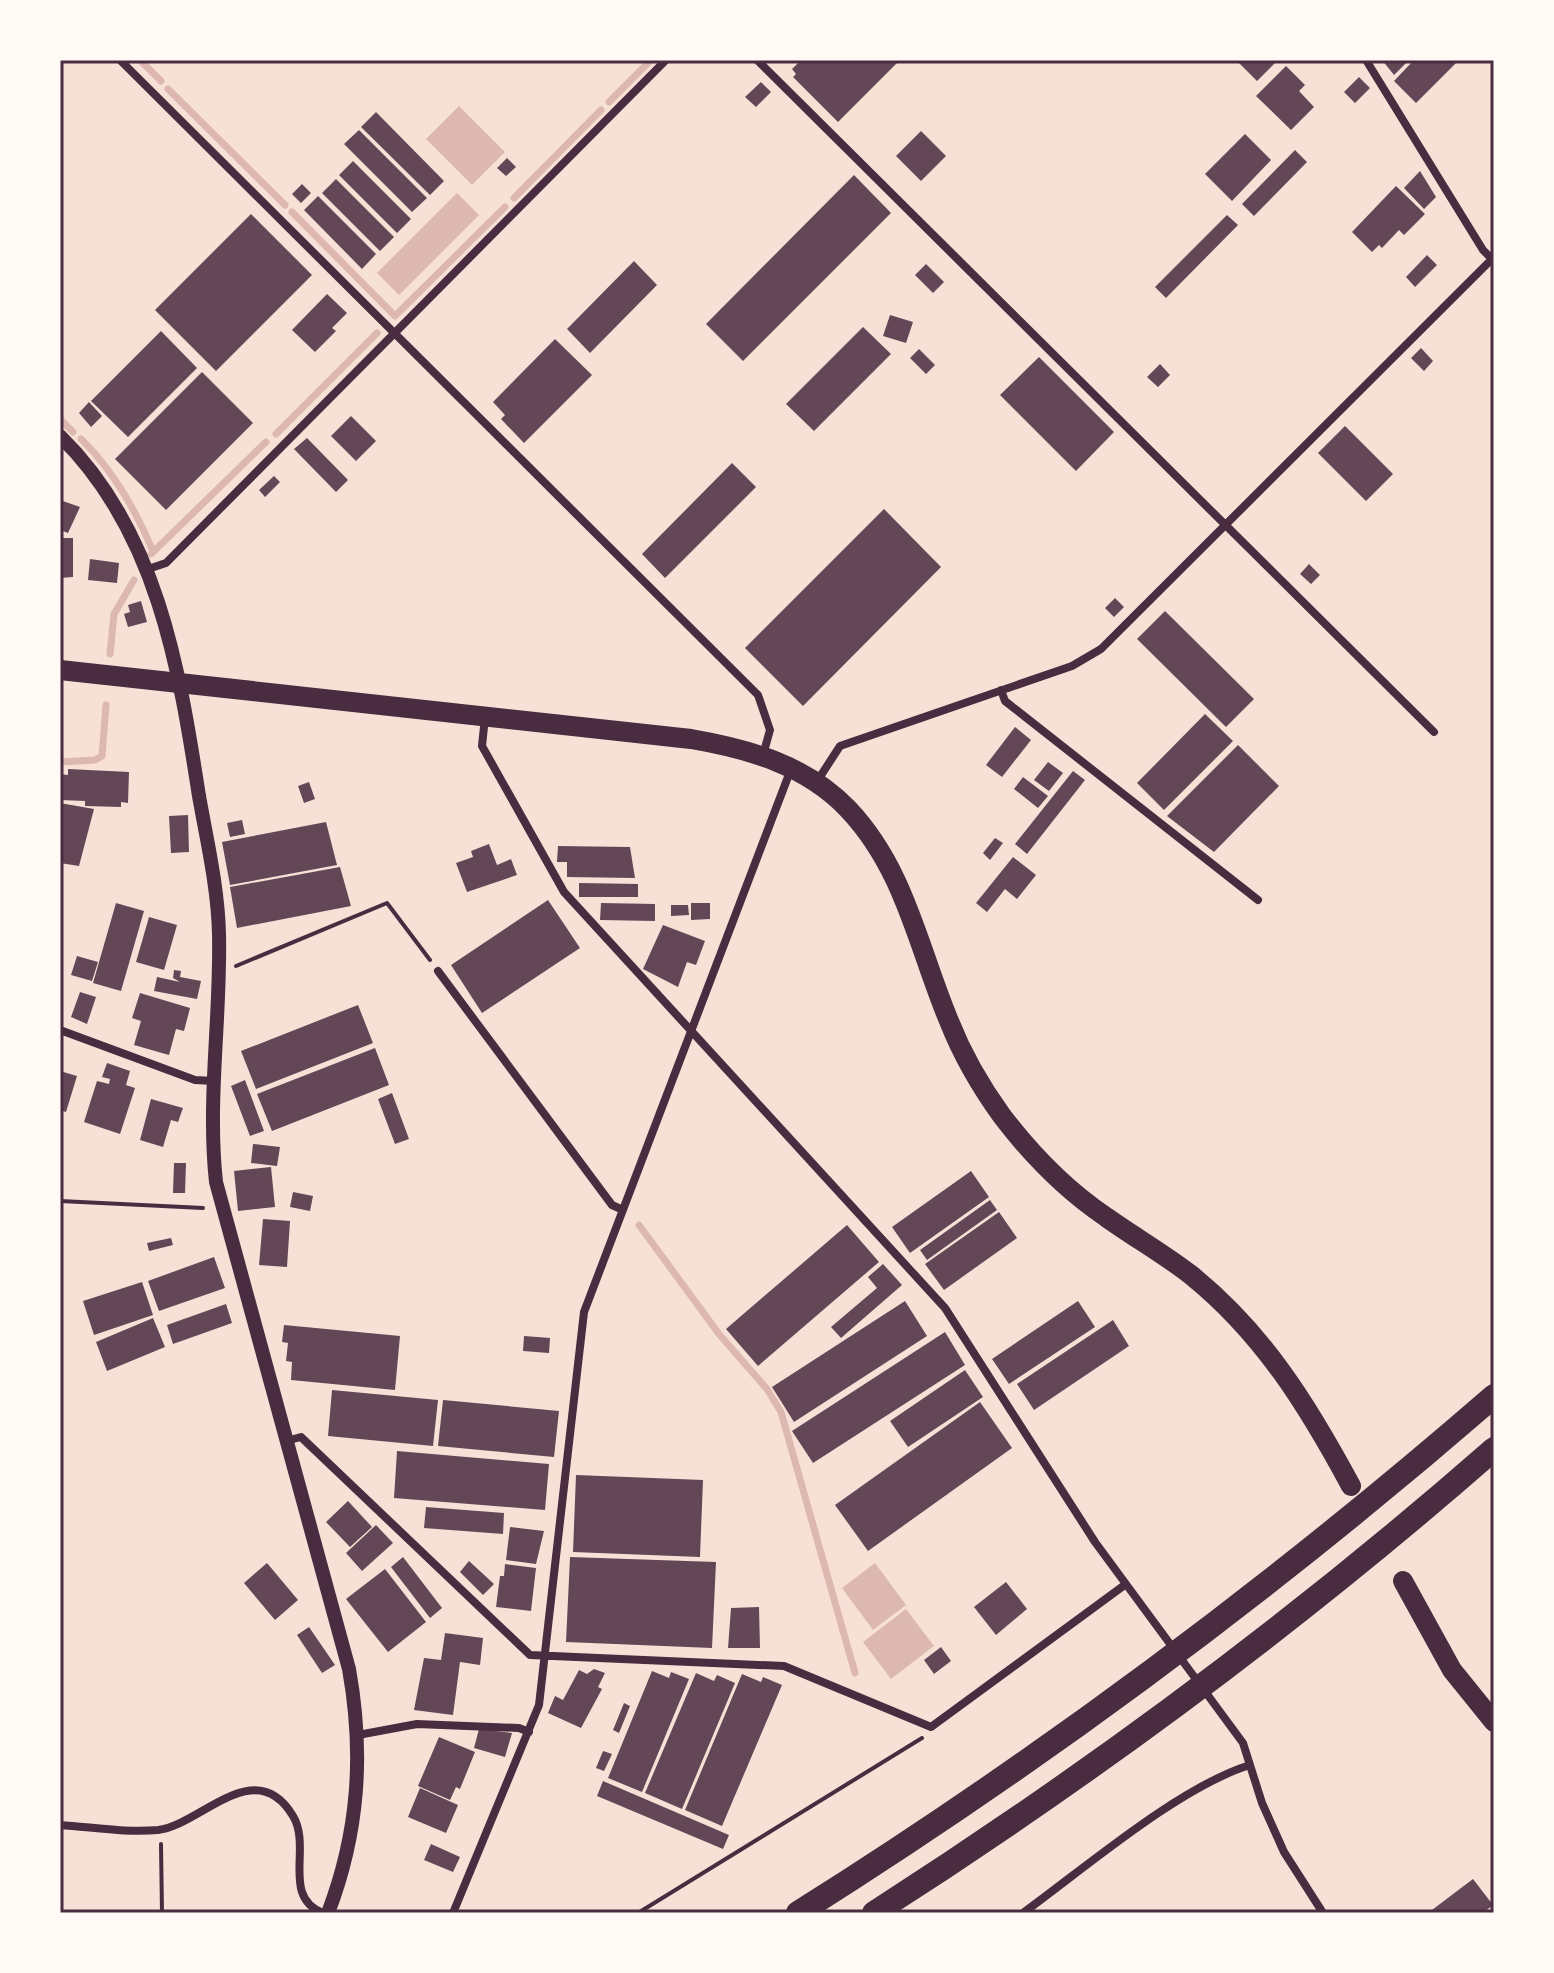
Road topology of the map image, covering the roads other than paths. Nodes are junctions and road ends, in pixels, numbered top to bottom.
1 (120, 60) edge
2 (666, 60) edge
3 (757, 60) edge
4 (1366, 60) edge
5 (1493, 258) edge
6 (394, 333) junction
7 (63, 445) edge
8 (1227, 526) junction
9 (148, 569) junction
10 (60, 670) edge
11 (179, 682) junction
12 (1001, 690) junction
13 (485, 716) junction
14 (1434, 732) dead end
15 (762, 755) junction
16 (792, 768) junction
17 (816, 783) junction
18 (1258, 900) dead end
19 (438, 971) road end
20 (60, 1030) edge
21 (690, 1030) junction
22 (214, 1081) junction
23 (623, 1210) junction
24 (1494, 1396) edge
25 (286, 1441) junction
26 (1494, 1449) edge
27 (1351, 1486) dead end
28 (1403, 1581) dead end
29 (1126, 1584) junction
30 (544, 1656) junction
31 (1494, 1722) edge
32 (529, 1732) junction
33 (358, 1735) junction
34 (1250, 1765) junction
35 (60, 1825) edge
36 (325, 1913) edge
37 (453, 1913) edge
38 (798, 1913) edge
39 (874, 1913) edge
40 (1023, 1913) edge
41 (1323, 1913) edge

1 - 6 street
2 - 6 street
3 - 8 street
4 - 5 street
5 - 8 street
6 - 9 street
6 - 15 street
7 - 9 street
8 - 12 street
8 - 14 street
9 - 11 street
10 - 11 main road
11 - 13 main road
11 - 22 street
12 - 17 street
12 - 18 street
13 - 15 main road
13 - 21 street
15 - 16 main road
16 - 17 main road
16 - 21 street
17 - 27 main road
19 - 23 street
20 - 22 street
21 - 23 street
21 - 29 street
22 - 25 street
23 - 30 street
24 - 38 highway
25 - 30 street
25 - 33 street
26 - 39 highway
28 - 31 main road
29 - 30 street
29 - 34 street
30 - 32 street
32 - 33 street
32 - 37 street
33 - 36 street
34 - 40 street
34 - 41 street
35 - 36 street

